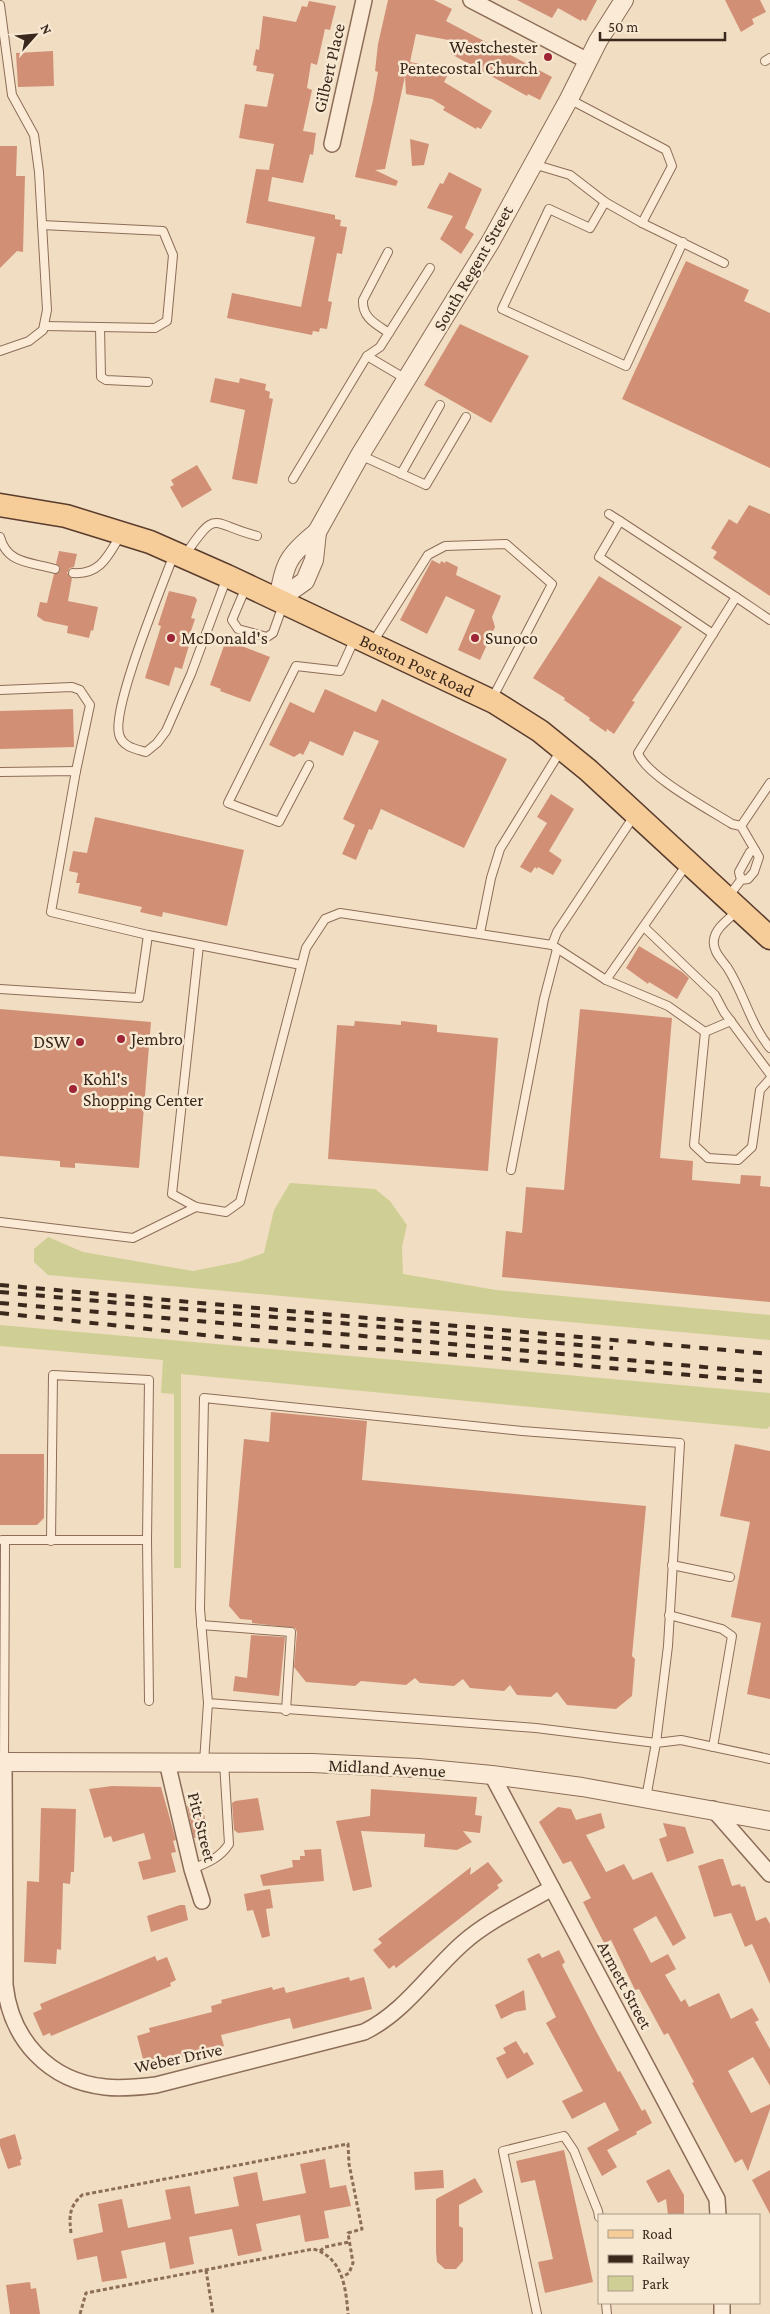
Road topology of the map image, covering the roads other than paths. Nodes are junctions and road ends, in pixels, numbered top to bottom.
1 (364, 0) edge
2 (471, 0) edge
3 (624, 0) edge
4 (0, 5) edge
5 (588, 61) junction
6 (569, 99) junction
7 (332, 144) dead end
8 (533, 164) junction
9 (605, 202) junction
10 (642, 223) junction
11 (42, 225) junction
12 (683, 242) junction
13 (388, 252) dead end
14 (724, 263) dead end
15 (430, 268) dead end
16 (44, 326) junction
17 (100, 327) junction
18 (389, 333) junction
19 (0, 351) edge
20 (367, 356) junction
21 (406, 380) junction
22 (148, 382) dead end
23 (440, 405) dead end
24 (466, 417) dead end
25 (360, 455) junction
26 (401, 474) junction
27 (293, 479) dead end
28 (0, 505) edge
29 (609, 514) dead end
30 (620, 521) junction
31 (122, 532) junction
32 (317, 532) junction
33 (257, 536) dead end
34 (0, 537) edge
35 (179, 554) junction
36 (55, 568) dead end
37 (73, 573) dead end
38 (237, 580) junction
39 (736, 597) junction
40 (281, 601) junction
41 (770, 620) edge
42 (713, 634) junction
43 (364, 640) junction
44 (0, 690) edge
45 (492, 700) junction
46 (562, 748) junction
47 (309, 765) dead end
48 (76, 771) junction
49 (0, 772) edge
50 (770, 783) edge
51 (636, 814) junction
52 (741, 826) junction
53 (756, 850) junction
54 (688, 863) junction
55 (741, 880) junction
56 (733, 904) junction
57 (644, 927) junction
58 (480, 933) junction
59 (148, 935) junction
60 (770, 938) edge
61 (199, 945) junction
62 (554, 947) junction
63 (301, 965) junction
64 (606, 980) junction
65 (0, 989) edge
66 (731, 1021) junction
67 (705, 1032) junction
68 (770, 1048) edge
69 (770, 1074) edge
70 (770, 1079) edge
71 (511, 1170) dead end
72 (196, 1207) junction
73 (0, 1222) edge
74 (2, 1540) edge
75 (147, 1540) junction
76 (51, 1541) junction
77 (672, 1565) junction
78 (730, 1577) dead end
79 (2, 1613) edge
80 (669, 1615) junction
81 (201, 1625) junction
82 (149, 1701) dead end
83 (208, 1703) junction
84 (286, 1710) junction
85 (656, 1743) junction
86 (713, 1747) junction
87 (770, 1759) edge
88 (2, 1762) edge
89 (166, 1762) junction
90 (204, 1762) junction
91 (224, 1762) junction
92 (492, 1775) junction
93 (646, 1798) junction
94 (713, 1809) junction
95 (770, 1821) edge
96 (192, 1869) junction
97 (770, 1874) edge
98 (552, 1888) junction
99 (202, 1902) dead end
100 (599, 2214) edge
101 (718, 2214) edge
102 (537, 2314) edge

1 - 7 street, Gilbert Place
2 - 5 street
3 - 5 street, South Regent Street
4 - 11 lane
5 - 6 street, South Regent Street
6 - 8 street, South Regent Street
6 - 10 lane
8 - 9 lane
8 - 21 street, South Regent Street
9 - 10 lane
9 - 12 lane
10 - 12 lane
11 - 16 lane
11 - 17 lane
12 - 14 lane
13 - 18 lane
15 - 18 lane
16 - 17 lane
16 - 19 lane
17 - 22 lane
18 - 20 lane
20 - 21 lane
20 - 27 lane
21 - 25 street, South Regent Street
23 - 26 lane
24 - 26 lane
25 - 26 lane
25 - 32 street, South Regent Street
28 - 31 main road, Boston Post Road
29 - 30 lane
30 - 39 lane
30 - 42 lane
31 - 35 main road, Boston Post Road
31 - 37 lane
32 - 40 street, South Regent Street
32 - 40 street, South Regent Street
33 - 35 lane
34 - 36 lane
35 - 38 main road, Boston Post Road
35 - 38 lane
38 - 40 main road, Boston Post Road
38 - 40 lane
39 - 41 lane
39 - 42 lane
40 - 43 main road, Boston Post Road
42 - 52 lane
43 - 45 main road, Boston Post Road
43 - 45 lane
43 - 47 lane
44 - 48 lane
45 - 46 main road, Boston Post Road
46 - 51 main road, Boston Post Road
46 - 58 lane
48 - 49 lane
48 - 59 lane
50 - 52 lane
51 - 54 main road, Boston Post Road
51 - 62 lane
52 - 53 lane
53 - 55 lane
53 - 55 lane
54 - 56 main road, Boston Post Road
54 - 57 lane
55 - 56 lane
56 - 60 main road, Boston Post Road
56 - 68 lane
57 - 64 lane
57 - 66 lane
58 - 62 lane
58 - 63 lane
59 - 61 lane
59 - 65 lane
61 - 63 lane
61 - 72 lane
62 - 64 lane
62 - 71 lane
63 - 72 lane
64 - 67 lane
66 - 67 lane
66 - 69 lane
67 - 70 lane
72 - 73 lane
74 - 76 lane
74 - 79 lane
75 - 76 lane
75 - 76 lane
75 - 82 lane
77 - 78 lane
77 - 80 lane
77 - 81 lane
79 - 88 lane
80 - 85 lane
80 - 86 lane
81 - 83 lane
81 - 84 lane
83 - 84 lane
83 - 90 lane
84 - 85 lane
85 - 86 lane
85 - 93 lane
86 - 87 lane
88 - 89 street, Midland Avenue
88 - 98 street, Weber Drive
89 - 90 street, Midland Avenue
89 - 96 street, Pitt Street
90 - 91 street, Midland Avenue
91 - 92 street, Midland Avenue
91 - 96 lane
92 - 93 street, Midland Avenue
92 - 98 street, Armett Street
93 - 94 street, Midland Avenue
94 - 95 street, Midland Avenue
94 - 97 street
96 - 99 street, Pitt Street
98 - 101 street, Armett Street
100 - 102 lane

